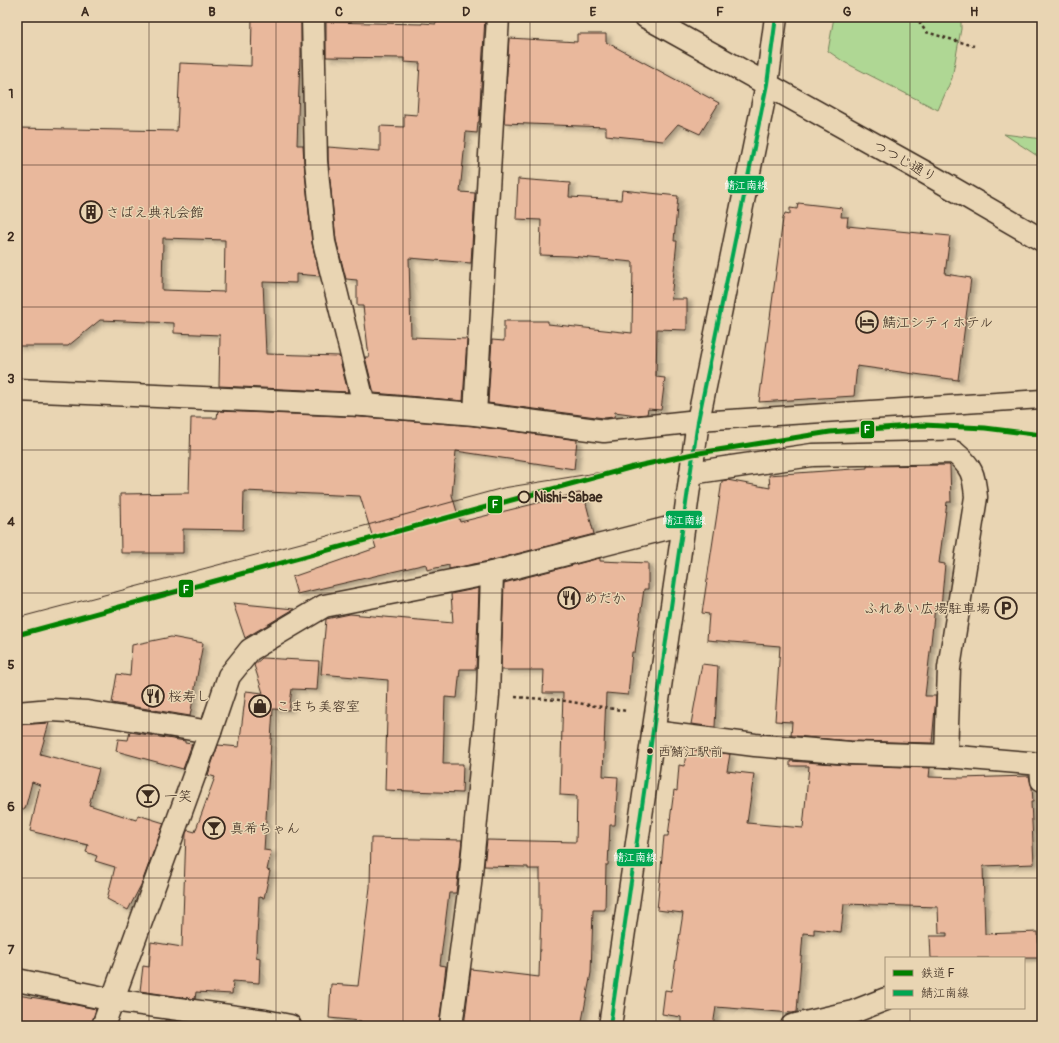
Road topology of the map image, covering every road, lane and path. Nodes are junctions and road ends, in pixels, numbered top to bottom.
1 (313, 17) edge
2 (498, 17) edge
3 (646, 17) edge
4 (776, 17) edge
5 (916, 17) edge
6 (974, 46) dead end
7 (767, 84) junction
8 (1042, 240) edge
9 (17, 390) edge
10 (1042, 399) edge
11 (364, 405) junction
12 (475, 414) junction
13 (698, 421) junction
14 (691, 473) junction
15 (684, 524) junction
16 (492, 573) junction
17 (488, 695) junction
18 (17, 714) edge
19 (654, 724) junction
20 (210, 732) junction
21 (946, 756) junction
22 (1042, 780) edge
23 (17, 980) edge
24 (885, 999) edge
25 (113, 1000) junction
26 (244, 1022) edge
27 (103, 1026) edge
28 (290, 1026) edge
29 (451, 1026) edge
30 (610, 1026) edge
31 (792, 1026) edge

1 - 11 main road
2 - 12 main road
3 - 7 main road, つつじ通り
4 - 7 main road
5 - 6 path
7 - 8 main road, つつじ通り
7 - 13 main road
9 - 11 main road
10 - 13 lane
11 - 12 main road
12 - 13 main road
13 - 14 main road
14 - 15 main road
14 - 21 main road
15 - 16 main road
15 - 19 main road
16 - 17 main road
16 - 20 main road
17 - 19 path
17 - 29 main road
18 - 20 main road
19 - 21 main road
19 - 30 main road
20 - 25 main road
21 - 22 main road
23 - 25 main road
24 - 31 main road
25 - 26 main road
25 - 27 main road
26 - 28 main road

